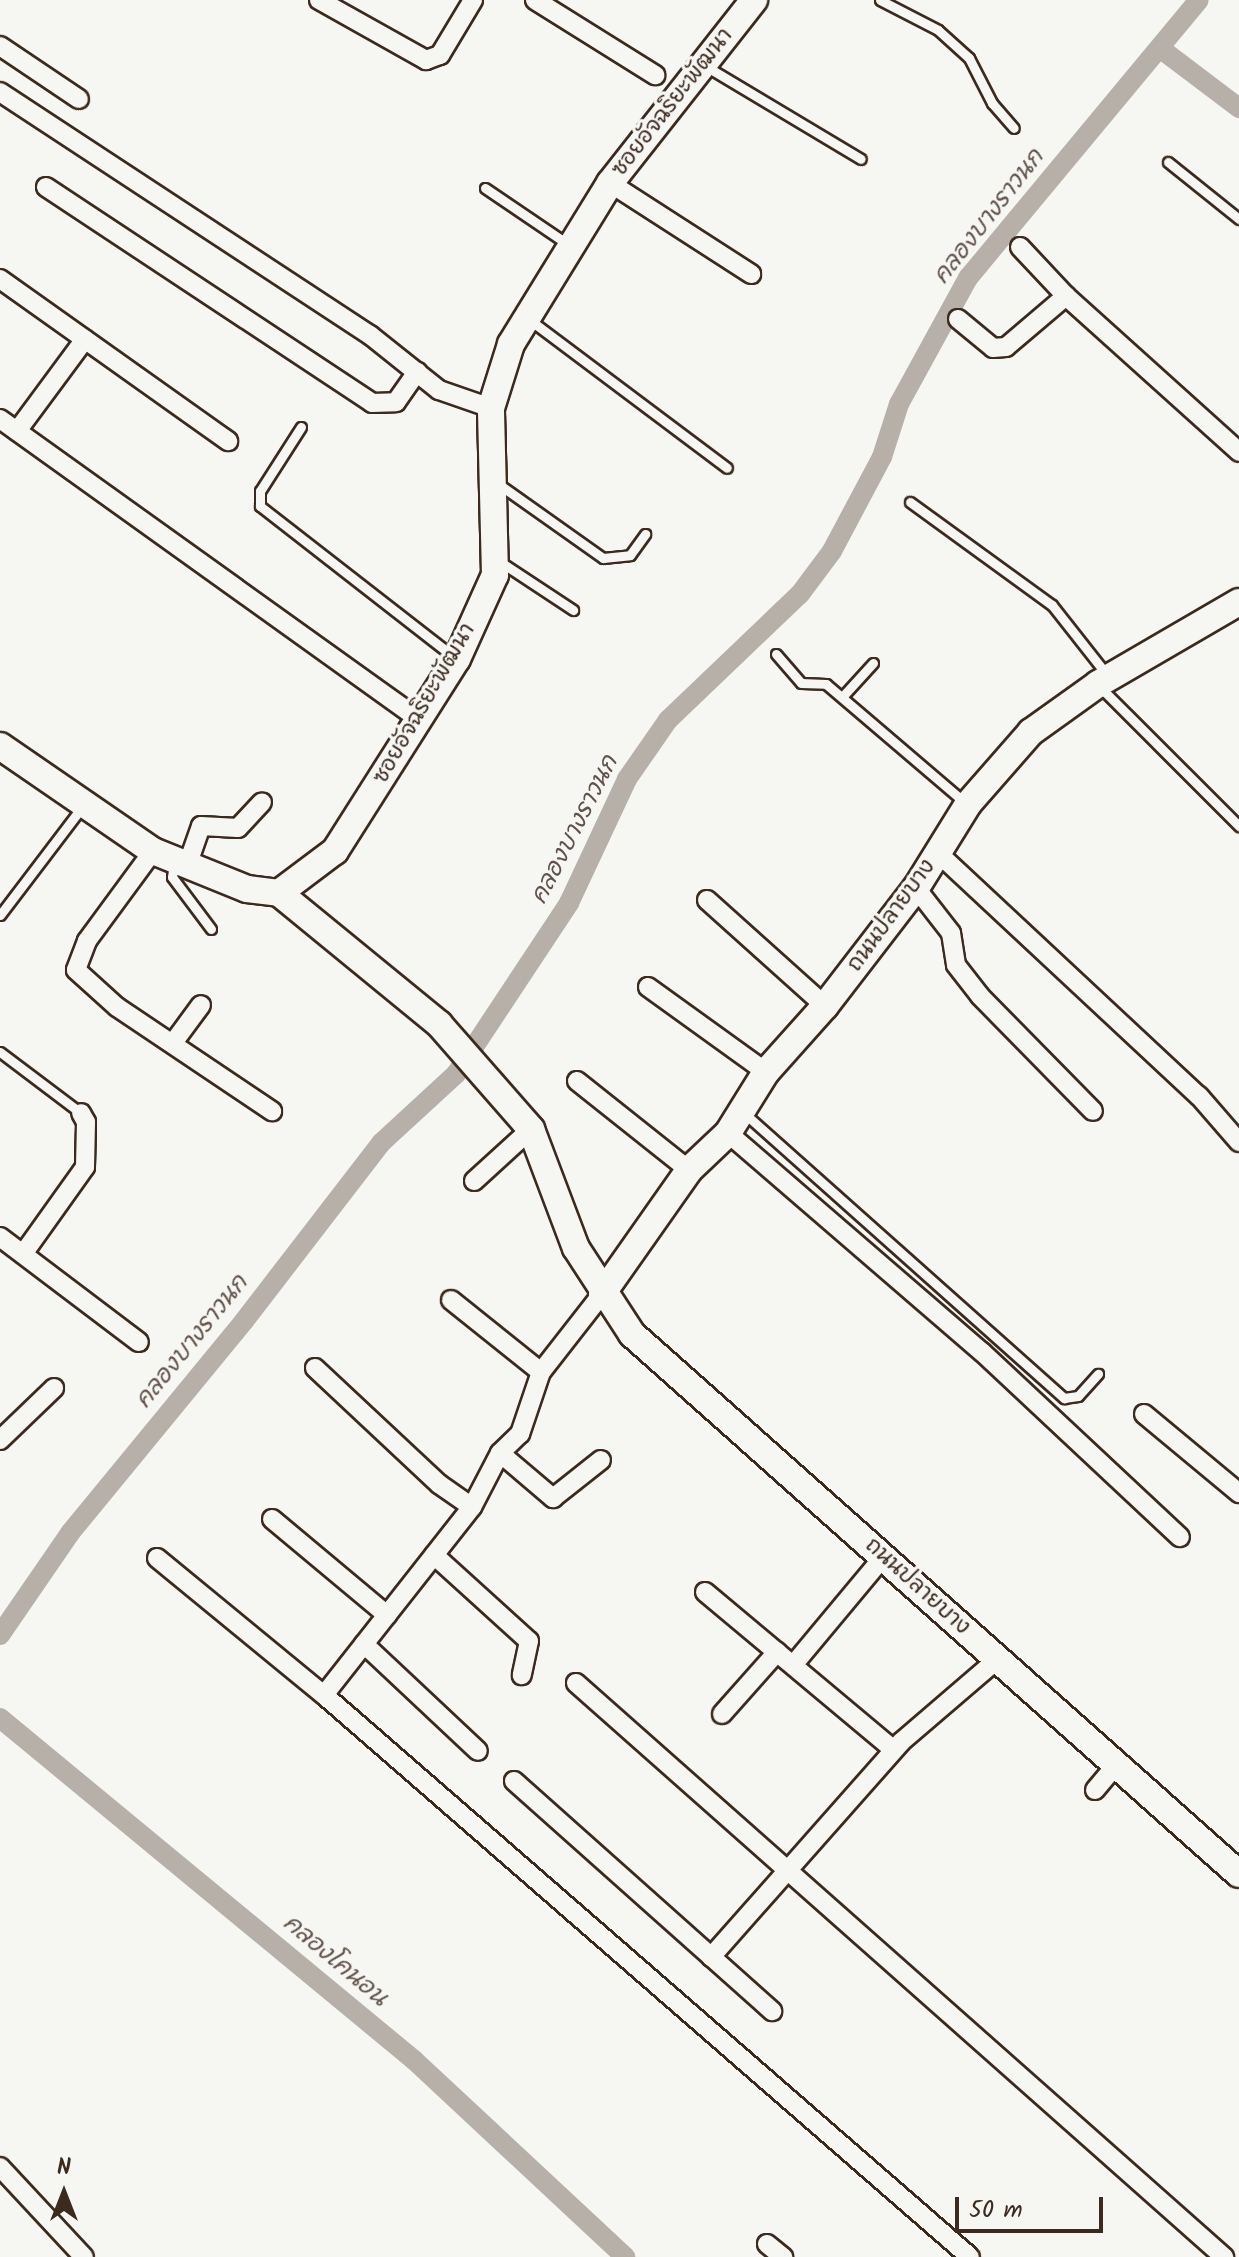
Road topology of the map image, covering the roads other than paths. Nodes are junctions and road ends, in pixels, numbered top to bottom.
1 (319, 0) edge
2 (473, 0) edge
3 (535, 0) edge
4 (754, 0) edge
5 (880, 0) edge
6 (0, 46) edge
7 (700, 63) junction
8 (655, 75) dead end
9 (0, 92) edge
10 (79, 99) dead end
11 (1014, 128) dead end
12 (861, 159) dead end
13 (1168, 162) dead end
14 (610, 183) junction
15 (46, 187) dead end
16 (485, 188) dead end
17 (1239, 219) edge
18 (572, 247) junction
19 (1020, 247) dead end
20 (751, 274) dead end
21 (0, 279) edge
22 (1066, 296) junction
23 (528, 318) junction
24 (958, 319) dead end
25 (85, 339) junction
26 (417, 372) junction
27 (491, 408) junction
28 (0, 419) edge
29 (301, 427) dead end
30 (17, 431) junction
31 (228, 441) dead end
32 (1239, 452) edge
33 (727, 468) dead end
34 (495, 481) junction
35 (910, 502) dead end
36 (645, 534) dead end
37 (496, 559) junction
38 (1239, 602) edge
39 (573, 610) dead end
40 (776, 654) dead end
41 (457, 659) junction
42 (873, 663) dead end
43 (1104, 682) junction
44 (842, 697) junction
45 (420, 720) junction
46 (0, 746) edge
47 (262, 802) dead end
48 (968, 804) junction
49 (82, 807) junction
50 (1239, 826) edge
51 (938, 853) junction
52 (171, 859) junction
53 (916, 888) junction
54 (279, 893) junction
55 (707, 900) dead end
56 (0, 915) edge
57 (211, 929) dead end
58 (648, 987) dead end
59 (201, 1005) dead end
60 (825, 1006) junction
61 (173, 1043) junction
62 (0, 1052) edge
63 (766, 1072) junction
64 (577, 1081) dead end
65 (272, 1111) dead end
66 (1093, 1111) dead end
67 (81, 1113) joint
68 (736, 1123) junction
69 (531, 1129) junction
70 (1239, 1142) edge
71 (689, 1170) junction
72 (474, 1181) dead end
73 (0, 1237) edge
74 (23, 1254) junction
75 (602, 1294) junction
76 (451, 1300) dead end
77 (139, 1342) dead end
78 (315, 1368) dead end
79 (541, 1372) junction
80 (1098, 1374) dead end
81 (54, 1388) dead end
82 (1144, 1414) dead end
83 (0, 1440) edge
84 (500, 1453) junction
85 (601, 1460) dead end
86 (1239, 1493) edge
87 (472, 1507) junction
88 (272, 1519) dead end
89 (1180, 1537) dead end
90 (434, 1555) junction
91 (883, 1557) junction
92 (157, 1558) dead end
93 (705, 1592) dead end
94 (387, 1615) junction
95 (364, 1644) junction
96 (777, 1652) junction
97 (998, 1659) junction
98 (794, 1664) junction
99 (522, 1675) dead end
100 (576, 1683) dead end
101 (324, 1695) junction
102 (722, 1714) dead end
103 (894, 1750) junction
104 (478, 1751) dead end
105 (1116, 1765) junction
106 (514, 1781) dead end
107 (1095, 1790) dead end
108 (790, 1869) junction
109 (1239, 1874) edge
110 (711, 1957) junction
111 (772, 2011) dead end
112 (0, 2167) edge
113 (767, 2244) dead end
114 (84, 2257) edge
115 (783, 2257) edge
116 (970, 2257) edge
117 (1224, 2257) edge

1 - 2 street
3 - 8 street
4 - 7 street, ซอยอัจฉริยะพัฒนา
5 - 11 lane
6 - 10 street
7 - 12 lane
7 - 14 street, ซอยอัจฉริยะพัฒนา
9 - 26 street
13 - 17 lane
14 - 18 street, ซอยอัจฉริยะพัฒนา
14 - 20 street
15 - 26 street
16 - 18 lane
18 - 23 street, ซอยอัจฉริยะพัฒนา
19 - 22 street
21 - 25 street
22 - 24 street
22 - 32 street
23 - 27 street, ซอยอัจฉริยะพัฒนา
23 - 33 lane
25 - 30 street
25 - 31 street
26 - 27 street
27 - 34 street, ซอยอัจฉริยะพัฒนา
28 - 30 street
29 - 41 lane
30 - 45 street
34 - 36 lane
34 - 37 street, ซอยอัจฉริยะพัฒนา
35 - 43 lane
37 - 39 lane
37 - 41 street, ซอยอัจฉริยะพัฒนา
38 - 43 street, ถนนปลายบาง
40 - 44 lane
41 - 45 street, ซอยอัจฉริยะพัฒนา
42 - 44 lane
43 - 48 street, ถนนปลายบาง
43 - 50 lane
44 - 48 lane
45 - 54 street, ซอยอัจฉริยะพัฒนา
46 - 49 street
47 - 52 street
48 - 51 street, ถนนปลายบาง
49 - 52 street
49 - 56 lane
51 - 53 street, ถนนปลายบาง
51 - 70 street
52 - 54 street
52 - 57 lane
52 - 61 street
53 - 60 street, ถนนปลายบาง
53 - 66 street
54 - 69 street, ถนนปลายบาง
55 - 60 street
58 - 63 street
59 - 61 street
60 - 63 street, ถนนปลายบาง
61 - 65 street
62 - 67 lane
63 - 68 street, ถนนปลายบาง
64 - 71 street
67 - 74 street
68 - 71 street, ถนนปลายบาง
68 - 80 lane
68 - 89 street
69 - 72 street
69 - 75 street, ถนนปลายบาง
71 - 75 street, ถนนปลายบาง
73 - 74 street
74 - 77 street
75 - 79 street
75 - 91 street, ถนนปลายบาง
76 - 79 street
78 - 87 street
79 - 84 street
81 - 83 street
82 - 86 street
84 - 85 street
84 - 87 street
87 - 90 street
88 - 94 street
90 - 94 street
90 - 99 street
91 - 97 street, ถนนปลายบาง
91 - 98 street
92 - 101 street
93 - 96 street
94 - 95 street
95 - 101 street
95 - 104 street
96 - 98 street
96 - 102 street
97 - 103 street
97 - 105 street, ถนนปลายบาง
98 - 103 street
100 - 108 street
101 - 116 street
103 - 108 street
105 - 107 street
105 - 109 street, ถนนปลายบาง
106 - 110 street
108 - 110 street
108 - 117 street
110 - 111 street
112 - 114 street
113 - 115 street

